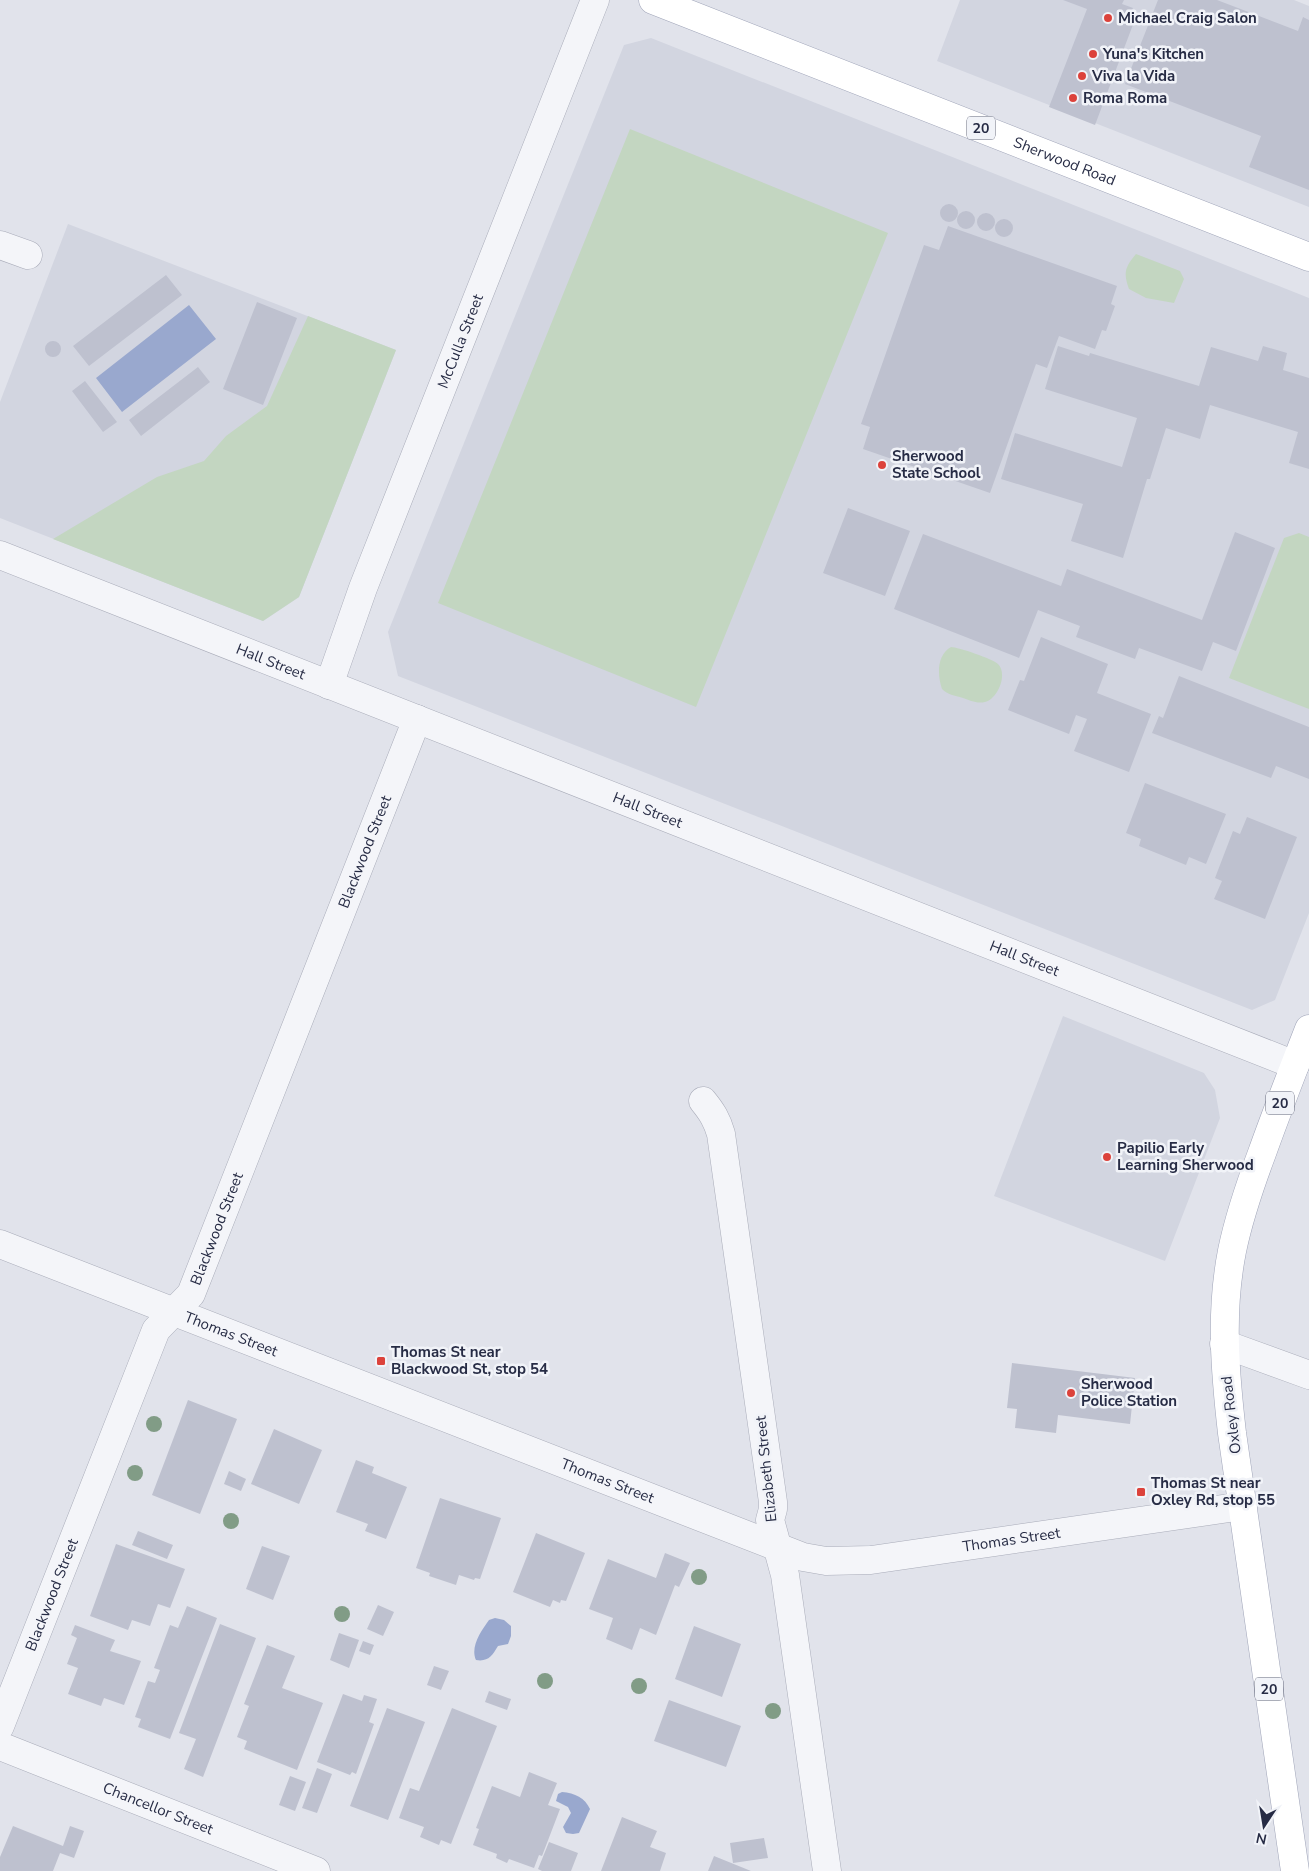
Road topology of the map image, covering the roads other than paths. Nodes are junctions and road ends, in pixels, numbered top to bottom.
1 (595, 0) edge
2 (653, 0) edge
3 (0, 245) edge
4 (28, 255) dead end
5 (1309, 257) edge
6 (0, 555) edge
7 (329, 685) junction
8 (417, 719) junction
9 (1309, 1029) edge
10 (1295, 1065) junction
11 (703, 1101) dead end
12 (0, 1244) edge
13 (174, 1312) junction
14 (1224, 1344) junction
15 (1309, 1376) edge
16 (1243, 1506) junction
17 (778, 1548) junction
18 (0, 1726) edge
19 (0, 1746) edge
20 (316, 1871) edge
21 (826, 1871) edge
22 (1295, 1871) edge

1 - 7 street, McCulla Street
2 - 5 main road, Sherwood Road / 20
3 - 4 street
6 - 7 street, Hall Street
7 - 8 street, Hall Street
8 - 10 street, Hall Street
8 - 13 street, Blackwood Street
9 - 10 main road, Oxley Road / 20
10 - 14 main road, Oxley Road / 20
11 - 17 street, Elizabeth Street
12 - 13 street, Thomas Street
13 - 17 street, Thomas Street
13 - 18 street, Blackwood Street
14 - 15 street
14 - 16 main road, Oxley Road / 20
16 - 17 street, Thomas Street
16 - 22 main road, Oxley Road / 20
17 - 21 street, Elizabeth Street
19 - 20 street, Chancellor Street

